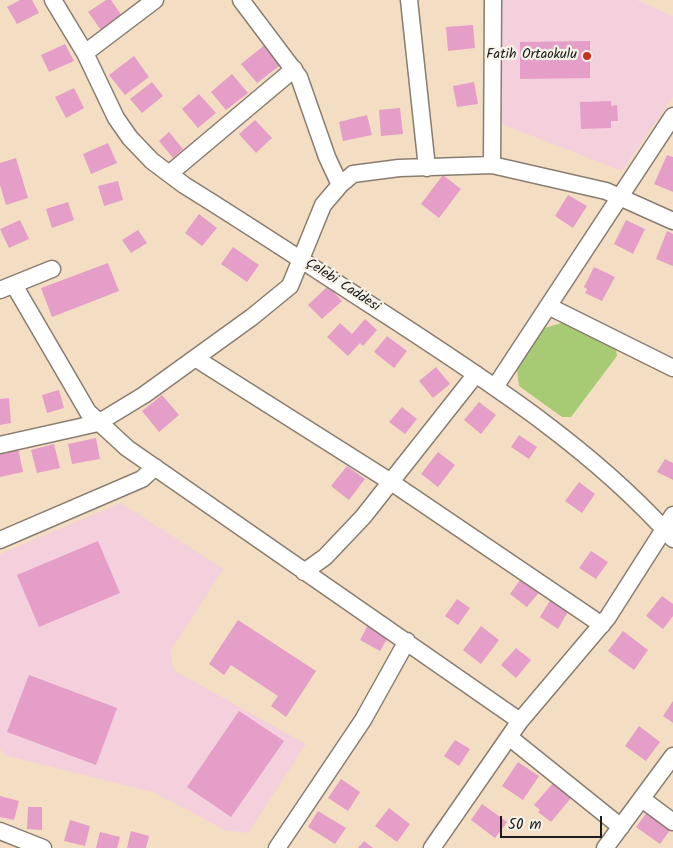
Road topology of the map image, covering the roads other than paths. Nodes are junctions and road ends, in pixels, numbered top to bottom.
1 (52, 0) edge
2 (155, 0) edge
3 (241, 0) edge
4 (409, 0) edge
5 (493, 0) edge
6 (85, 53) junction
7 (294, 69) junction
8 (673, 116) edge
9 (492, 165) junction
10 (427, 168) junction
11 (169, 174) junction
12 (340, 185) junction
13 (619, 196) junction
14 (673, 221) edge
15 (300, 259) junction
16 (52, 269) dead end
17 (7, 288) edge
18 (548, 306) junction
19 (195, 358) junction
20 (673, 368) edge
21 (476, 374) junction
22 (495, 387) junction
23 (98, 422) junction
24 (0, 445) edge
25 (155, 468) junction
26 (391, 482) junction
27 (670, 527) edge
28 (0, 540) edge
29 (304, 572) junction
30 (602, 624) junction
31 (408, 641) junction
32 (520, 721) junction
33 (509, 737) junction
34 (673, 756) edge
35 (642, 800) junction
36 (673, 822) edge
37 (621, 827) junction
38 (0, 831) edge
39 (43, 848) edge
40 (277, 848) edge
41 (432, 848) edge
42 (606, 848) edge

1 - 6 street, Çelebi Caddesi
2 - 6 street
3 - 7 street
4 - 10 street
5 - 9 street
6 - 11 street, Çelebi Caddesi
7 - 11 street
7 - 12 street
8 - 13 street
9 - 10 street
9 - 13 street
10 - 12 street
11 - 15 street, Çelebi Caddesi
12 - 15 street
13 - 14 street
13 - 18 street
15 - 19 street
15 - 21 street, Çelebi Caddesi
16 - 17 street
17 - 23 street
18 - 20 street
18 - 22 street
19 - 23 street
19 - 26 street
21 - 22 street, Çelebi Caddesi
21 - 26 street
22 - 27 street, Çelebi Caddesi
23 - 24 street
23 - 25 street
25 - 28 street
25 - 29 street
26 - 29 street
26 - 30 street
27 - 30 street
29 - 31 street
30 - 32 street
31 - 32 street
31 - 40 street
32 - 33 street
33 - 37 street
33 - 41 street
34 - 35 street
35 - 36 street
35 - 37 street
37 - 42 street
38 - 39 street

